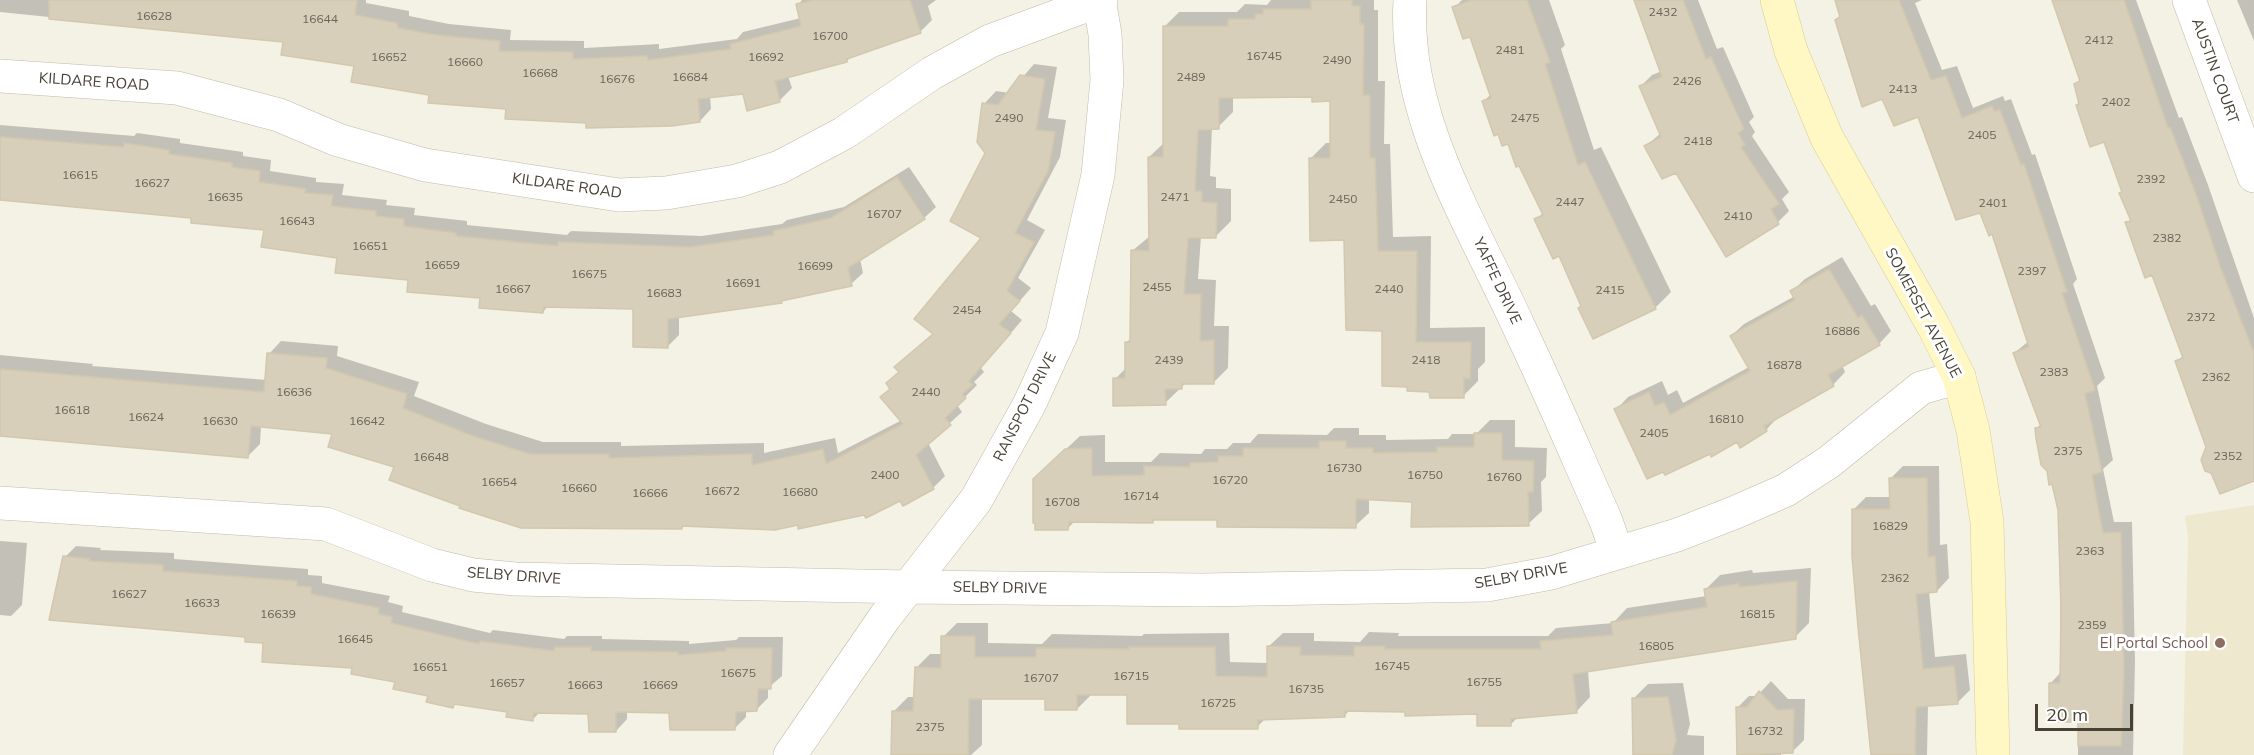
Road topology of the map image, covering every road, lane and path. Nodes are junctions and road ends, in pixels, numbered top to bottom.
1 (1100, 0) edge
2 (1410, 0) edge
3 (1777, 0) edge
4 (2189, 0) edge
5 (0, 76) edge
6 (2254, 176) edge
7 (1959, 377) junction
8 (0, 503) edge
9 (1617, 553) junction
10 (909, 587) junction
11 (790, 755) edge
12 (1993, 755) edge

1 - 5 street, KILDARE ROAD
1 - 10 street, RANSPOT DRIVE
2 - 9 street, YAFFE DRIVE
3 - 7 street, SOMERSET AVENUE
4 - 6 street, AUSTIN COURT
7 - 9 street, SELBY DRIVE
7 - 12 street, SOMERSET AVENUE
8 - 10 street, SELBY DRIVE
9 - 10 street, SELBY DRIVE
10 - 11 street, RANSPOT DRIVE

